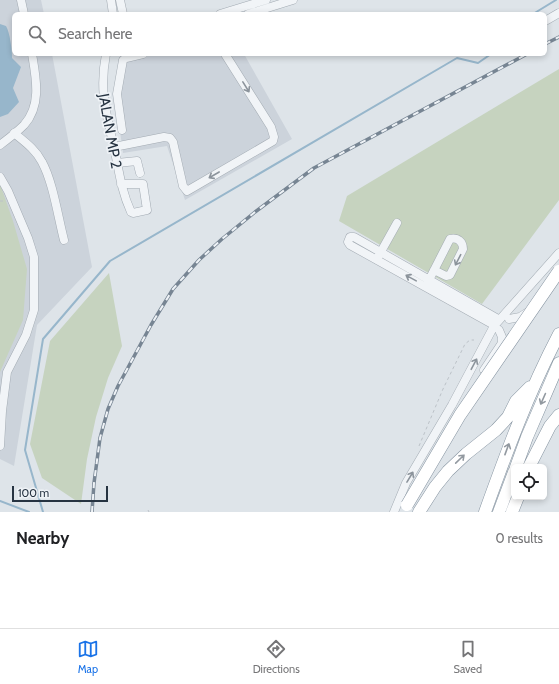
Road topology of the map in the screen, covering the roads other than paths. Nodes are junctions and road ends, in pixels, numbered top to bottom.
1 (21, 0) edge
2 (111, 0) edge
3 (120, 0) edge
4 (266, 0) edge
5 (293, 0) edge
6 (24, 12) edge
7 (113, 12) edge
8 (123, 12) edge
9 (227, 12) edge
10 (254, 12) edge
11 (559, 13) edge
12 (547, 20) dead end
13 (32, 56) edge
14 (106, 56) edge
15 (134, 56) edge
16 (226, 56) edge
17 (122, 130) dead end
18 (14, 133) junction
19 (0, 145) edge
20 (114, 147) junction
21 (117, 163) junction
22 (140, 174) dead end
23 (0, 177) edge
24 (120, 184) dead end
25 (397, 223) dead end
26 (64, 240) dead end
27 (559, 253) edge
28 (434, 270) junction
29 (559, 272) edge
30 (559, 279) edge
31 (427, 283) junction
32 (509, 319) dead end
33 (559, 334) edge
34 (559, 363) edge
35 (535, 382) junction
36 (559, 415) edge
37 (0, 446) edge
38 (517, 464) edge
39 (531, 464) edge
40 (511, 480) edge
41 (517, 500) edge
42 (405, 510) edge
43 (394, 512) edge
44 (419, 512) edge
45 (484, 512) edge
46 (499, 512) edge
47 (512, 512) edge

1 - 6 street
2 - 7 street
3 - 8 street
4 - 9 street
5 - 10 street
11 - 12 street
13 - 18 street
14 - 20 street, JALAN MP 2
15 - 17 street
16 -> 20 street
18 - 19 street
18 - 26 street
20 - 21 street, JALAN MP 2
21 - 22 street
21 - 24 street, JALAN MP 2
23 - 37 street
25 - 31 street
43 -> 27 street
28 -> 28 street
28 - 31 street
29 - 42 highway, bridge
30 - 32 street
31 - 42 street
33 - 35 highway
34 -> 38 highway
44 -> 35 highway
45 -> 35 highway
36 - 39 highway
40 - 46 highway
41 - 47 highway

